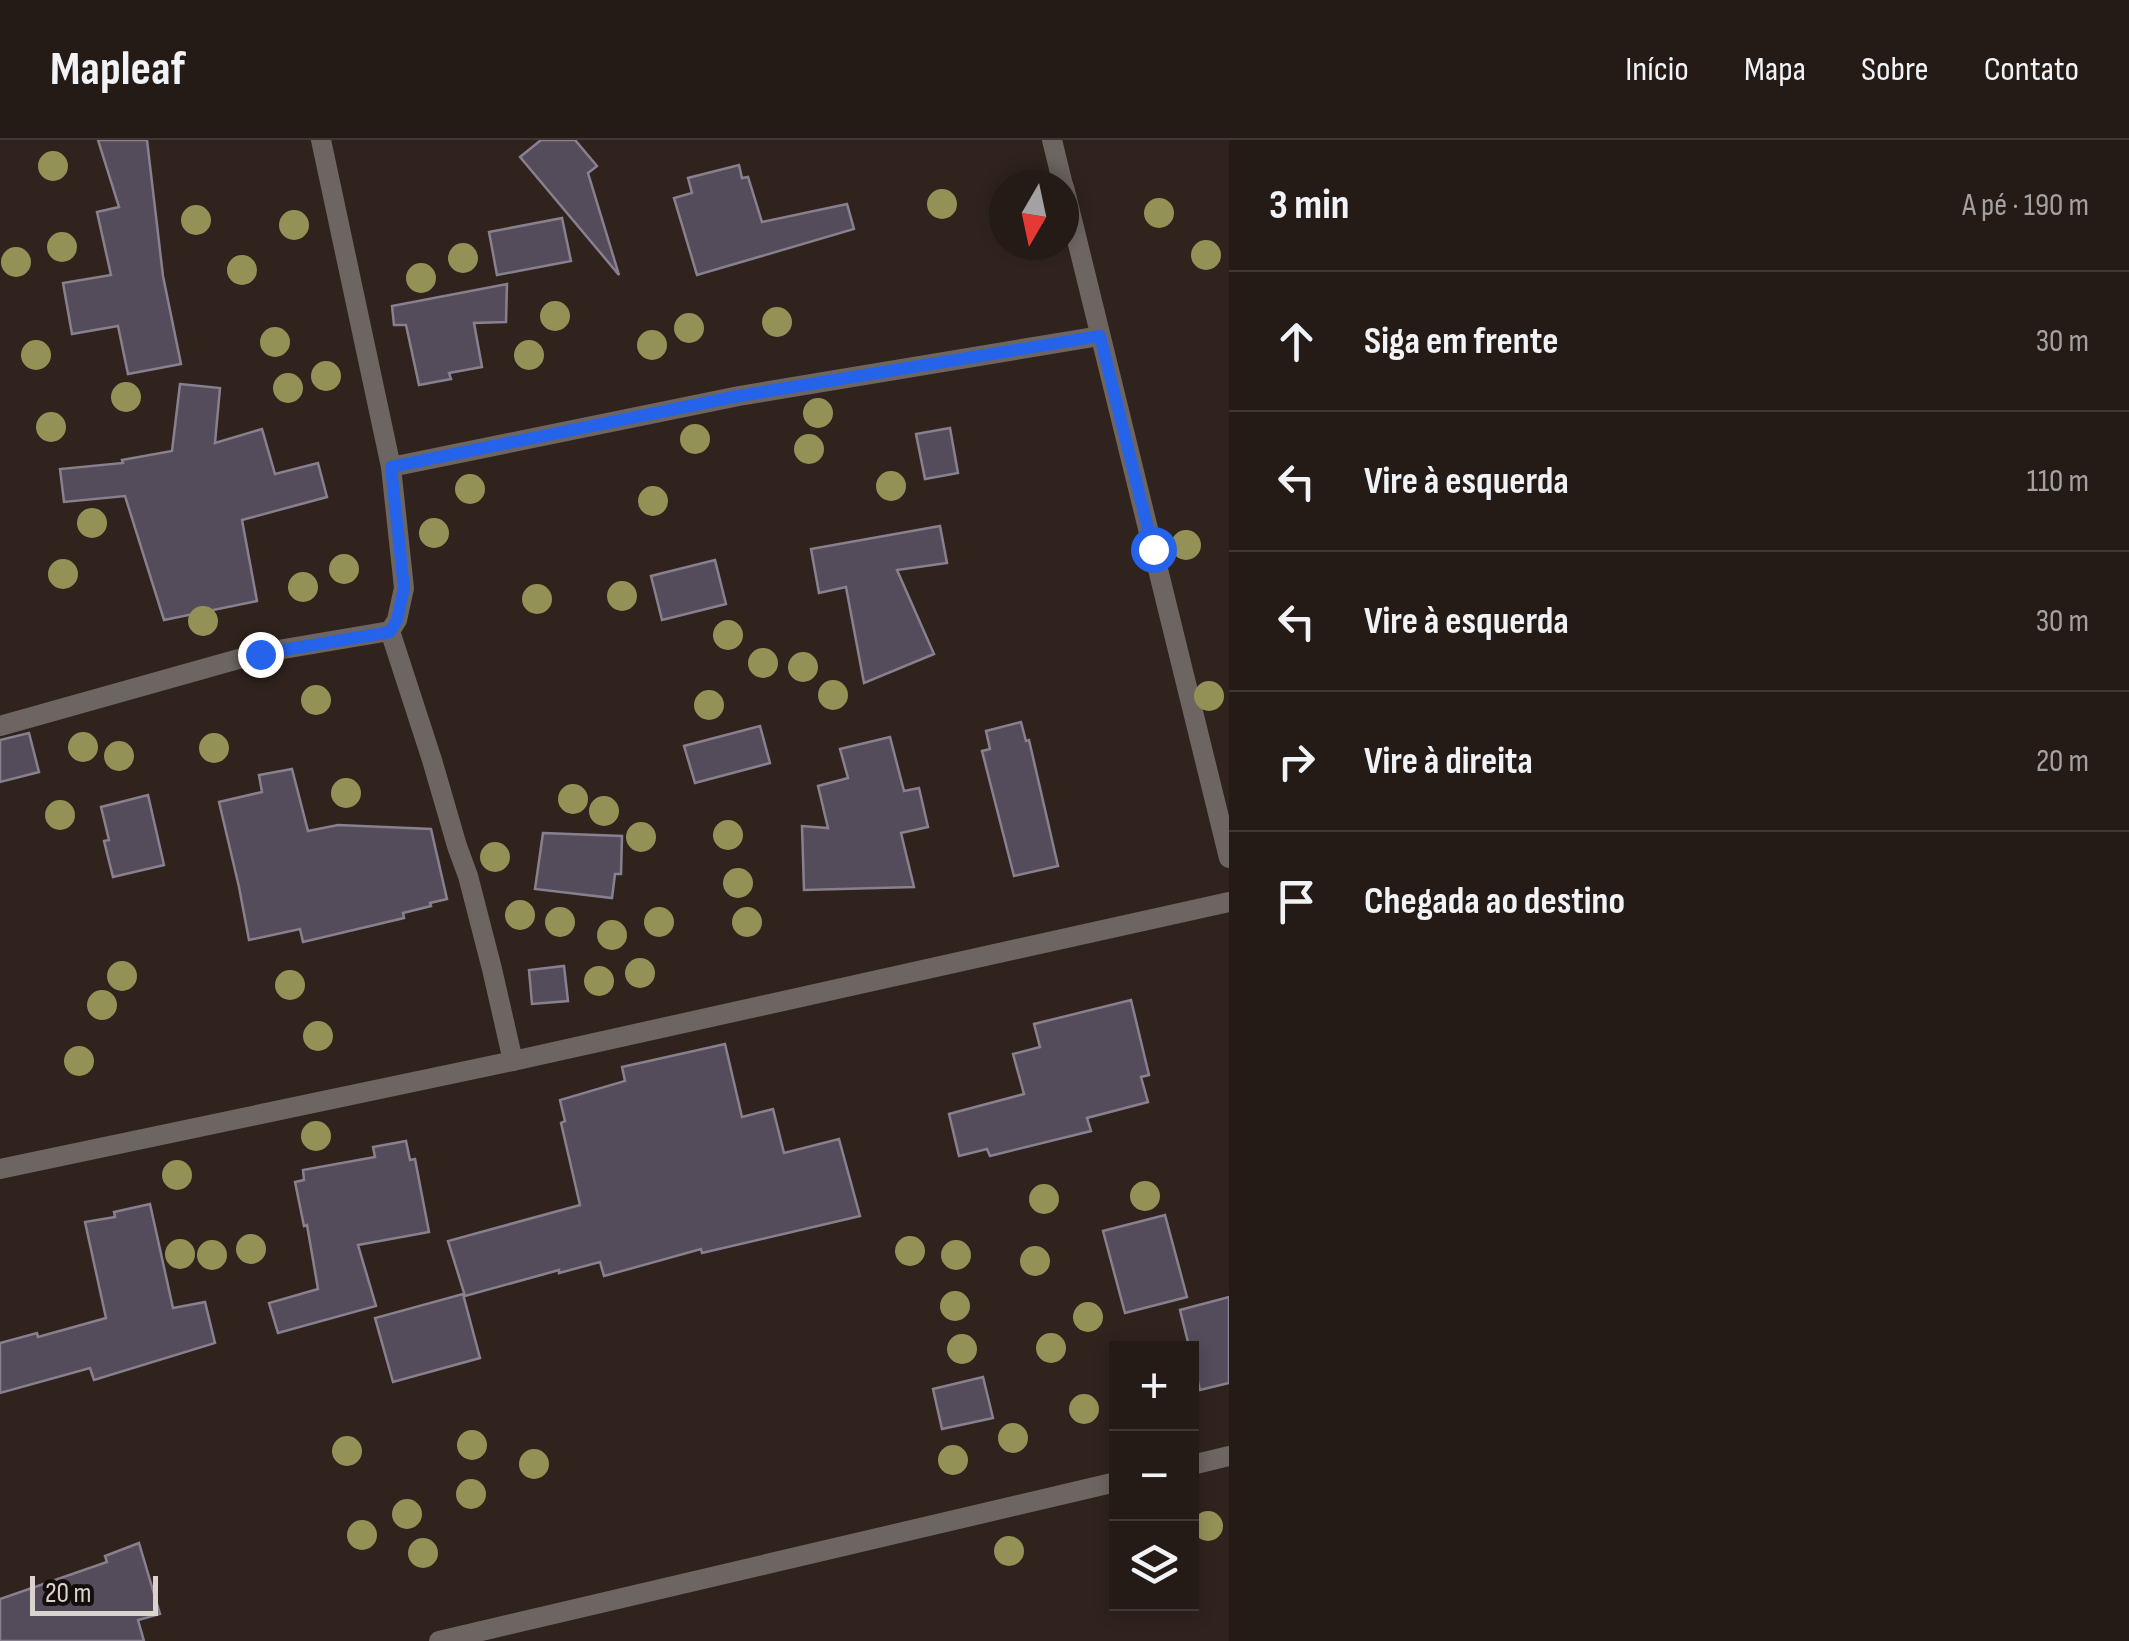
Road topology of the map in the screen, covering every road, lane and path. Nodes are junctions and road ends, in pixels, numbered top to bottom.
1 (320, 140) edge
2 (1052, 140) edge
3 (1060, 170) edge
4 (1079, 248) edge
5 (1100, 336) junction
6 (391, 467) junction
7 (390, 632) junction
8 (0, 726) edge
9 (1225, 825) edge
10 (1229, 858) edge
11 (1229, 902) edge
12 (512, 1061) junction
13 (0, 1169) edge
14 (1229, 1456) edge
15 (1199, 1463) edge
16 (1109, 1484) edge
17 (438, 1641) edge

1 - 6 street
2 - 3 street
4 - 5 street
5 - 6 street
5 - 9 street
6 - 7 street
7 - 8 street
7 - 12 street
9 - 10 street
11 - 12 street
12 - 13 street
14 - 15 street
16 - 17 street

